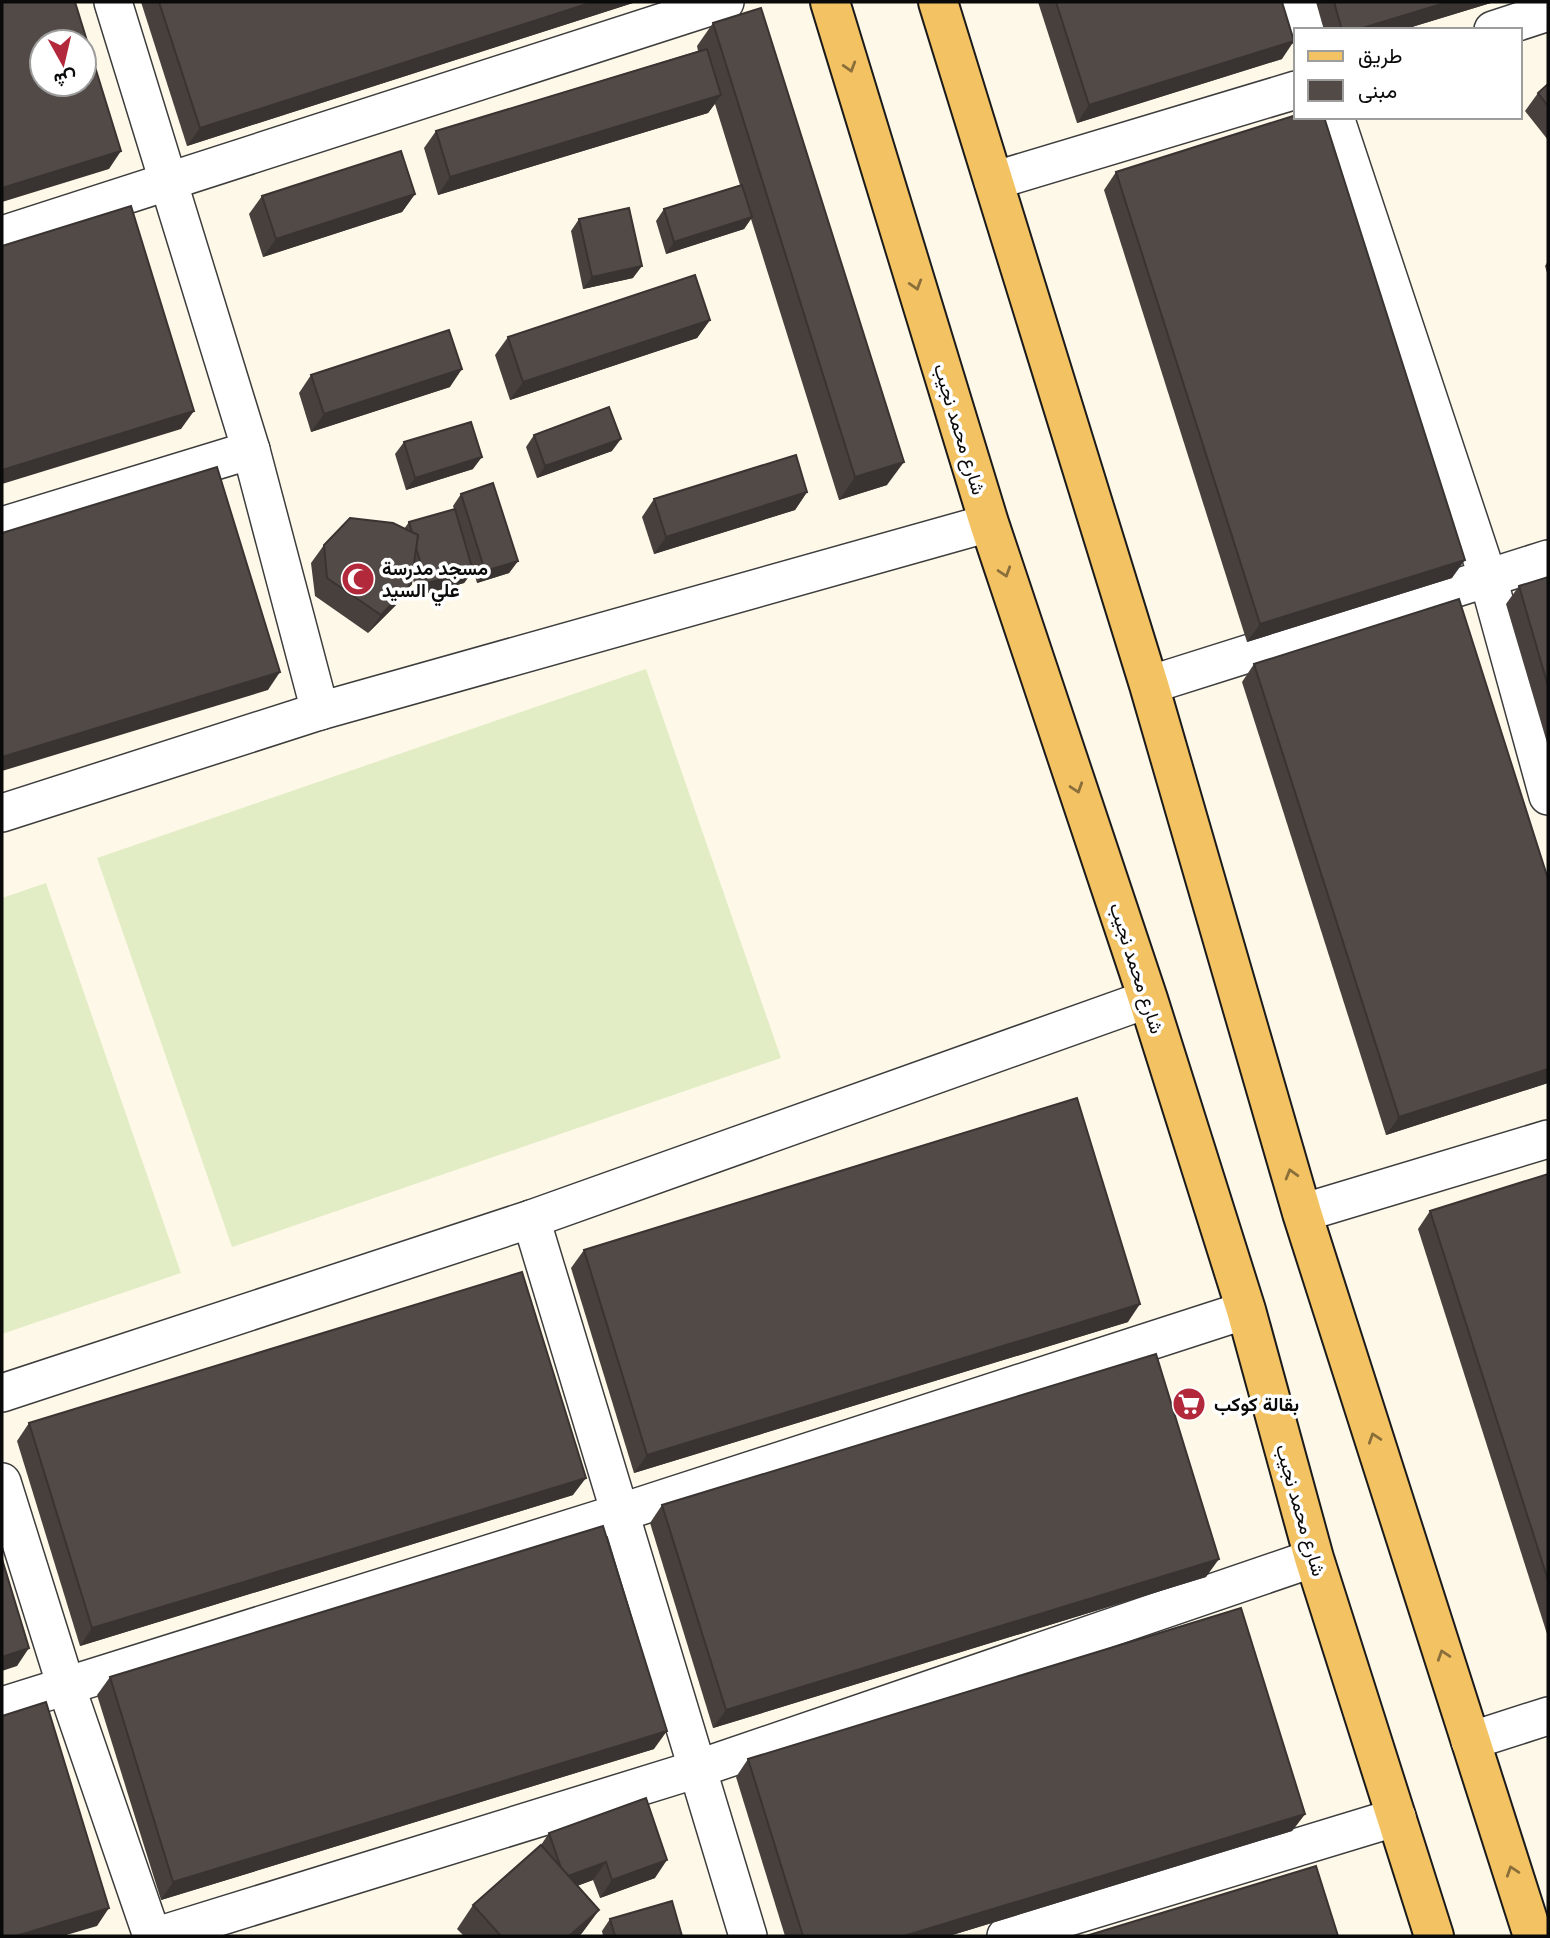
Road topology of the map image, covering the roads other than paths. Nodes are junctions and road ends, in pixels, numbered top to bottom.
1 (113, 2) edge
2 (724, 2) edge
3 (830, 2) edge
4 (938, 2) edge
5 (1299, 2) edge
6 (1548, 12) edge
7 (1306, 28) edge
8 (1499, 28) edge
9 (1294, 91) edge
10 (1336, 119) edge
11 (993, 181) junction
12 (171, 182) junction
13 (2, 235) edge
14 (251, 450) junction
15 (989, 523) junction
16 (2, 526) edge
17 (1548, 559) edge
18 (1488, 578) junction
19 (1149, 685) junction
20 (320, 711) junction
21 (1548, 796) edge
22 (2, 813) edge
23 (1148, 999) junction
24 (1548, 1139) edge
25 (1302, 1213) junction
26 (531, 1219) junction
27 (1246, 1310) junction
28 (2, 1393) edge
29 (2, 1482) edge
30 (619, 1513) junction
31 (1314, 1558) junction
32 (66, 1686) junction
33 (2, 1706) edge
34 (1548, 1716) edge
35 (1470, 1741) junction
36 (697, 1769) junction
37 (1397, 1817) junction
38 (152, 1936) edge
39 (157, 1936) edge
40 (748, 1936) edge
41 (1006, 1936) edge
42 (1434, 1936) edge
43 (1533, 1936) edge

1 - 12 street
2 - 12 street
3 -> 15 main road, شارع محمد نجيب
4 - 11 main road
5 - 7 street
6 - 8 street
9 - 11 street
10 - 18 street
11 - 19 main road
12 - 13 street
12 - 14 street
14 - 16 street
14 - 20 street
15 - 20 street
15 -> 23 main road, شارع محمد نجيب
17 - 18 street
18 - 19 street
18 - 21 street
25 -> 19 main road
20 - 22 street
23 - 26 street
23 - 27 main road, شارع محمد نجيب
24 - 25 street
35 -> 25 main road
26 - 28 street
26 - 30 street
27 - 30 street
27 - 31 main road, شارع محمد نجيب
29 - 32 street
30 - 32 street
30 - 36 street
31 - 36 street
31 - 37 main road, شارع محمد نجيب
32 - 33 street
32 - 38 street
34 - 35 street
43 -> 35 main road
36 - 39 street
36 - 40 street
37 - 41 street
37 - 42 main road, شارع محمد نجيب

